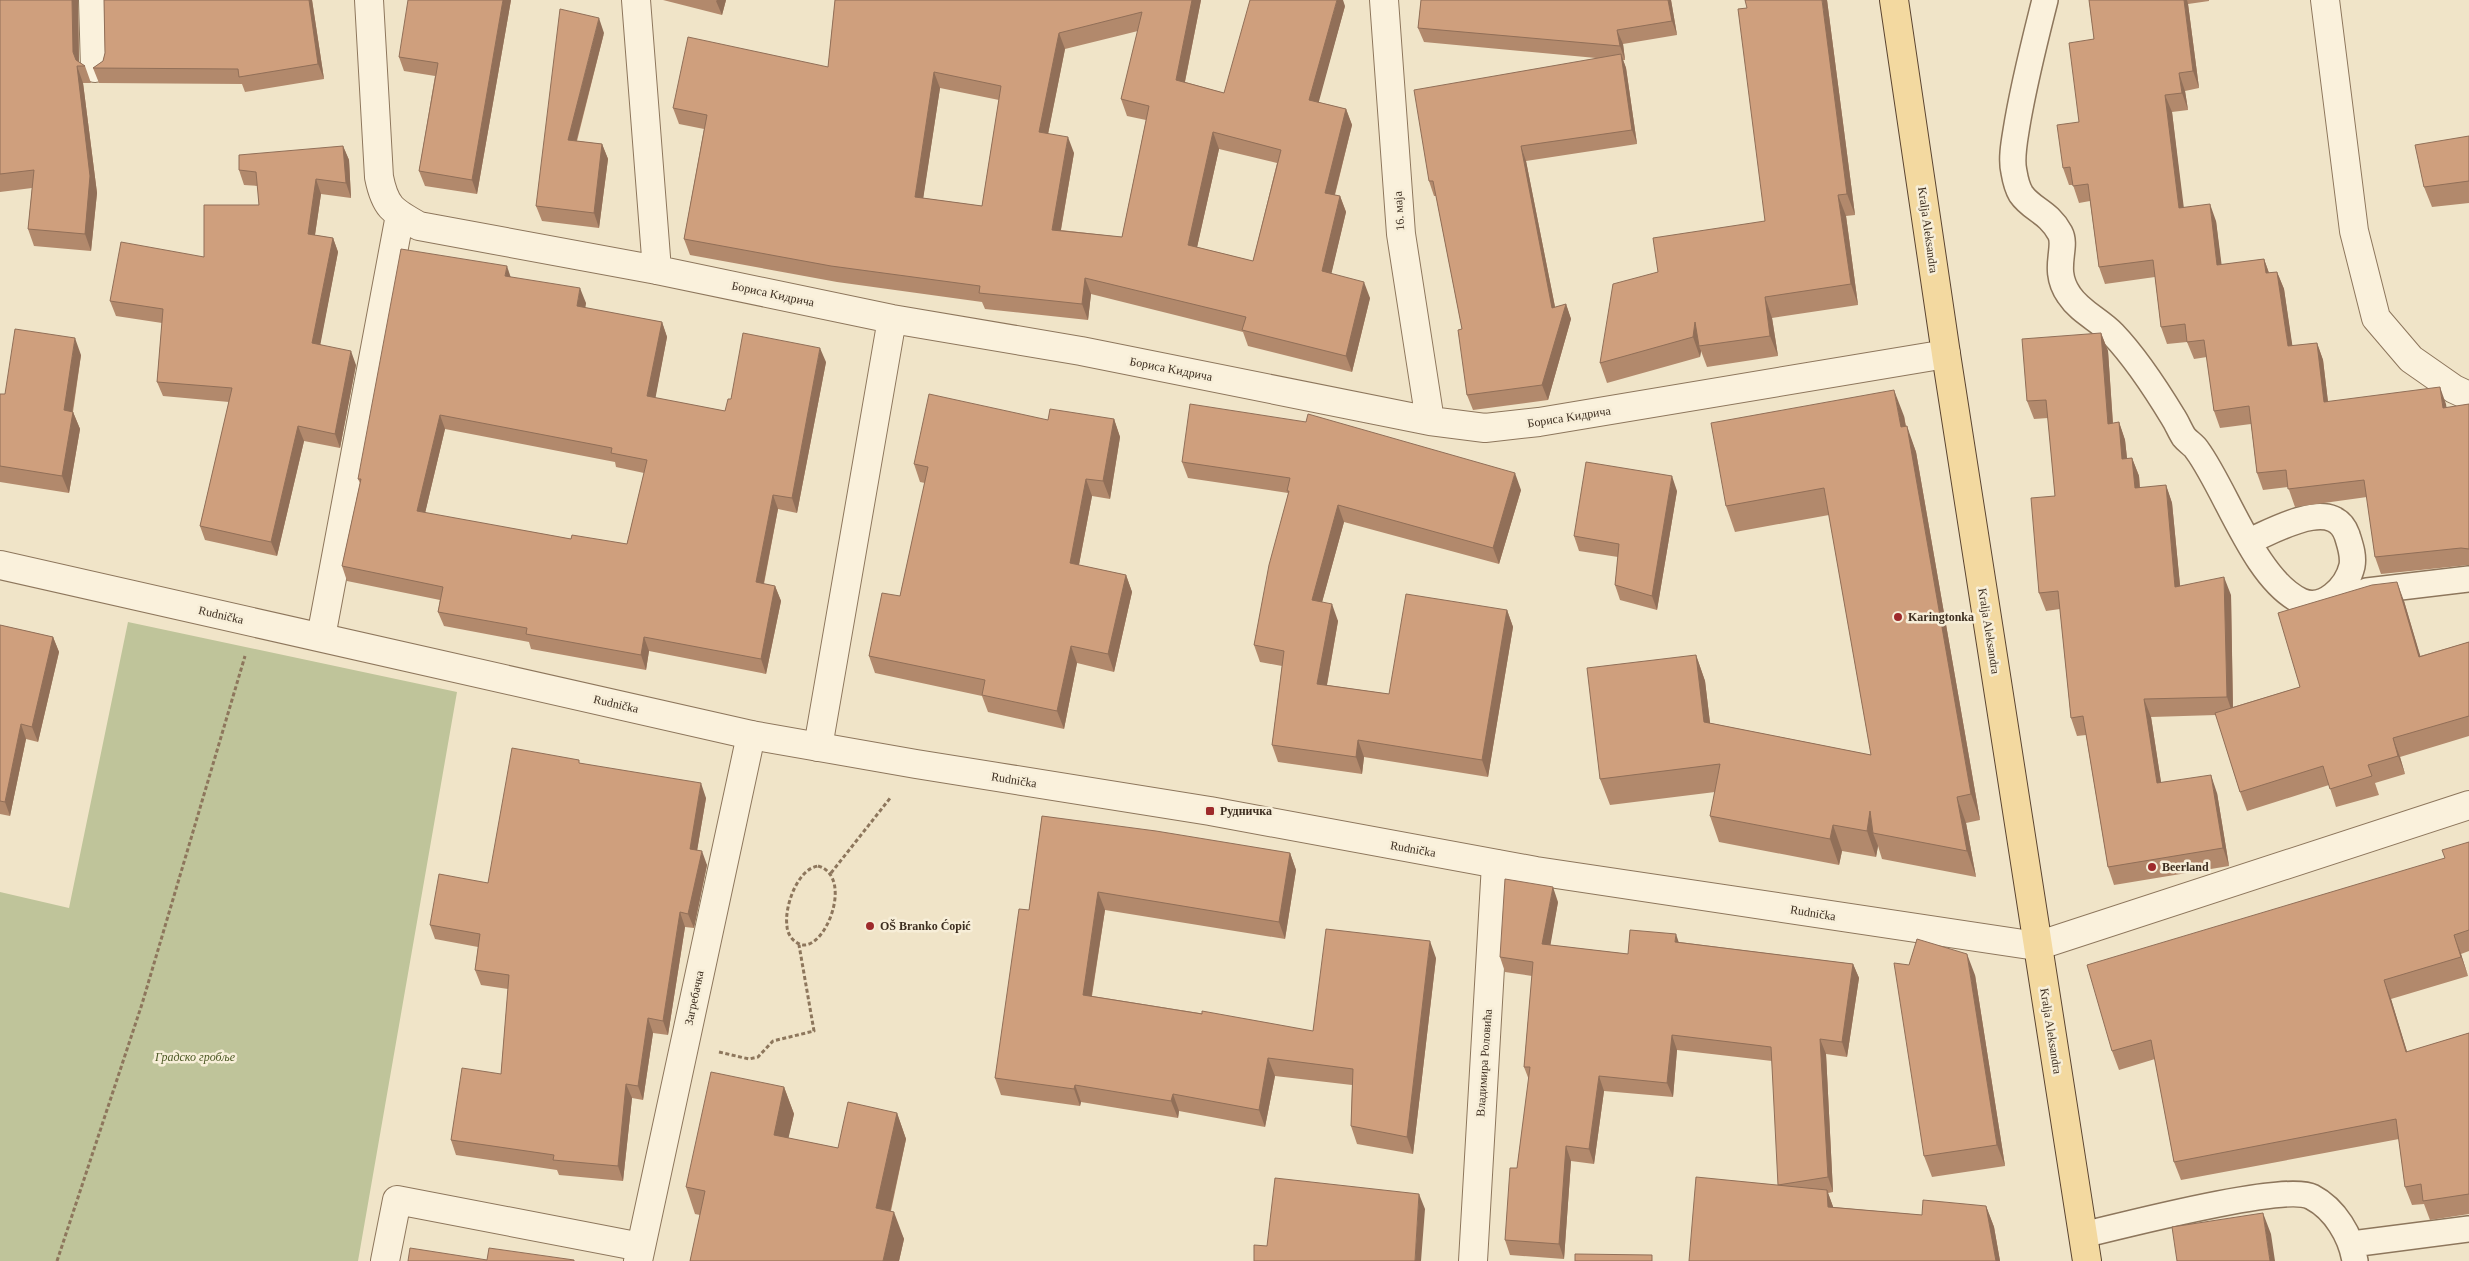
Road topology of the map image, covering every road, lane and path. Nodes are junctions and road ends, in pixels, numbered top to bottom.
1 (93, 0) edge
2 (369, 0) edge
3 (636, 0) edge
4 (1384, 0) edge
5 (1894, 0) edge
6 (2045, 0) edge
7 (2325, 0) edge
8 (95, 68) edge
9 (400, 215) junction
10 (657, 270) junction
11 (892, 319) junction
12 (1946, 354) junction
13 (2469, 396) edge
14 (1430, 421) junction
15 (2249, 541) junction
16 (0, 565) edge
17 (2469, 579) edge
18 (2334, 594) junction
19 (255, 622) junction
20 (321, 637) junction
21 (751, 735) junction
22 (818, 747) junction
23 (916, 764) junction
24 (2469, 805) edge
25 (1496, 864) junction
26 (831, 874) junction
27 (799, 945) junction
28 (2037, 946) junction
29 (749, 1059) dead end
30 (2469, 1229) edge
31 (2085, 1248) edge
32 (2353, 1253) edge
33 (640, 1254) edge
34 (57, 1261) edge
35 (385, 1261) edge
36 (1473, 1261) edge

1 - 8 street
2 - 9 street
3 - 10 street
4 - 14 street, 16. маја
5 - 12 main road, Kralja Aleksandra
6 - 15 lane
7 - 13 street
9 - 10 street, Бориса Kидрича
9 - 20 street
10 - 11 street, Бориса Kидрича
11 - 14 street, Бориса Kидрича
11 - 22 street
12 - 14 street, Бориса Kидрича
12 - 28 main road, Kralja Aleksandra
15 - 18 lane
15 - 18 lane
16 - 19 street, Rudnička
17 - 18 lane
19 - 20 street, Rudnička
19 - 34 path
20 - 21 street, Rudnička
21 - 22 street, Rudnička
21 - 33 street, Загребачка
22 - 23 street, Rudnička
23 - 25 street, Rudnička
23 - 26 path
24 - 28 street
25 - 28 street, Rudnička
25 - 36 street, Владимира Роловића
26 - 27 path
26 - 27 path
27 - 29 path
28 - 31 main road, Kralja Aleksandra
30 - 32 lane
31 - 32 lane
33 - 35 street

